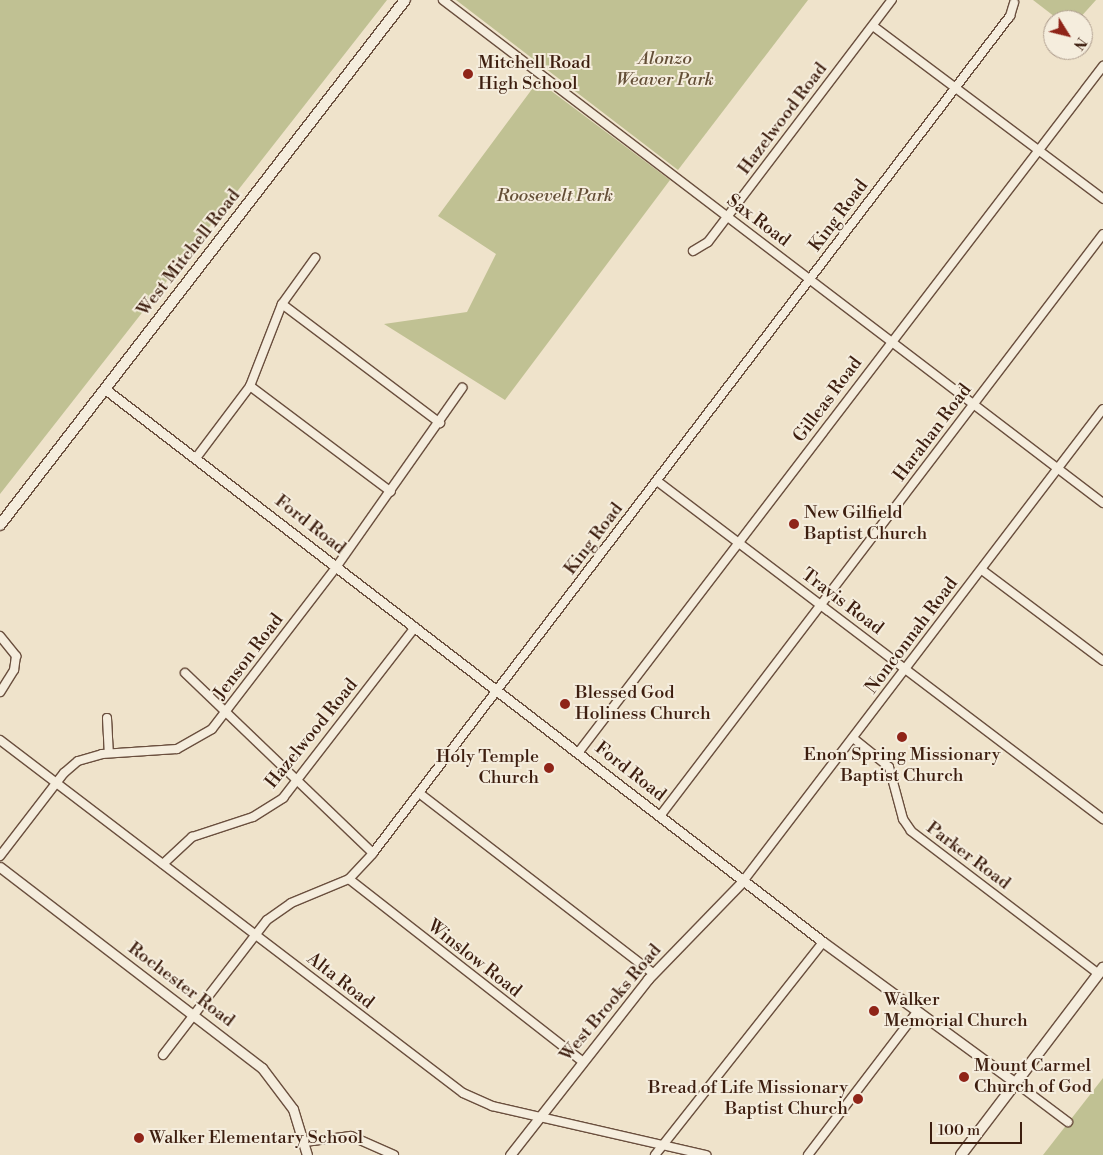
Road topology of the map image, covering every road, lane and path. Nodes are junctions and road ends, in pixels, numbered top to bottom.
1 (404, 0) edge
2 (443, 0) edge
3 (892, 0) edge
4 (1014, 3) dead end
5 (873, 26) junction
6 (1103, 66) edge
7 (956, 88) junction
8 (1038, 148) junction
9 (1103, 199) edge
10 (727, 216) junction
11 (1103, 234) edge
12 (693, 251) dead end
13 (316, 258) dead end
14 (810, 279) junction
15 (282, 304) junction
16 (893, 341) junction
17 (250, 386) junction
18 (105, 388) junction
19 (462, 388) dead end
20 (974, 403) junction
21 (1103, 409) edge
22 (440, 423) junction
23 (196, 458) junction
24 (1058, 468) junction
25 (658, 481) junction
26 (390, 492) junction
27 (1103, 503) edge
28 (0, 526) edge
29 (738, 543) junction
30 (337, 566) junction
31 (982, 570) junction
32 (821, 605) junction
33 (415, 627) junction
34 (0, 636) edge
35 (1103, 661) edge
36 (906, 670) junction
37 (185, 673) dead end
38 (497, 690) junction
39 (0, 692) edge
40 (225, 713) junction
41 (107, 718) dead end
42 (853, 738) junction
43 (0, 740) edge
44 (109, 753) junction
45 (578, 753) junction
46 (300, 778) junction
47 (56, 782) junction
48 (418, 793) junction
49 (660, 816) junction
50 (1103, 819) edge
51 (373, 853) junction
52 (0, 856) edge
53 (163, 864) junction
54 (0, 867) edge
55 (349, 879) junction
56 (744, 880) junction
57 (255, 935) junction
58 (823, 942) junction
59 (1101, 971) edge
60 (653, 973) junction
61 (916, 1013) junction
62 (194, 1015) junction
63 (163, 1055) dead end
64 (582, 1061) junction
65 (1016, 1083) junction
66 (539, 1118) junction
67 (1068, 1122) dead end
68 (305, 1142) junction
69 (664, 1144) junction
70 (307, 1155) edge
71 (394, 1155) edge
72 (510, 1155) edge
73 (655, 1155) edge
74 (706, 1155) edge
75 (808, 1155) edge
76 (962, 1155) edge

1 - 18 main road, West Mitchell Road
2 - 10 street, Sax Road
3 - 5 street, Hazelwood Road
4 - 7 street, King Road
5 - 7 street
5 - 10 street, Hazelwood Road
6 - 8 street, Gilleas Road
7 - 8 street
7 - 14 street, King Road
8 - 9 street
8 - 16 street, Gilleas Road
10 - 12 street, Hazelwood Road
10 - 14 street, Sax Road
11 - 20 street, Harahan Road
13 - 15 street
14 - 16 street, Sax Road
14 - 25 street, King Road
15 - 17 street
15 - 22 street
16 - 20 street, Sax Road
16 - 29 street, Gilleas Road
17 - 23 street
17 - 26 street
18 - 23 street, Ford Road
18 - 28 main road, West Mitchell Road
19 - 22 street, Jenson Road
20 - 24 street, Sax Road
20 - 32 street, Harahan Road
21 - 24 street, Nonconnah Road
22 - 26 street, Jenson Road
23 - 30 street, Ford Road
24 - 27 street, Sax Road
24 - 31 street, Nonconnah Road
25 - 29 street, Travis Road
25 - 38 street, King Road
26 - 30 street, Jenson Road
29 - 32 street, Travis Road
29 - 45 street, Gilleas Road
30 - 33 street, Ford Road
30 - 40 street, Jenson Road
31 - 35 street
31 - 36 street, Nonconnah Road
32 - 36 street, Travis Road
32 - 49 street, Harahan Road
33 - 38 street, Ford Road
33 - 46 street, Hazelwood Road
34 - 39 street
36 - 42 street, Nonconnah Road
36 - 50 street, Travis Road
37 - 40 street
38 - 45 street, Ford Road
38 - 48 street, King Road
40 - 44 street, Jenson Road
40 - 46 street
41 - 44 street
42 - 56 street, Nonconnah Road
42 - 59 street, Parker Road
43 - 47 street, Alta Road
44 - 47 street, Jenson Road
45 - 49 street, Ford Road
46 - 51 street
46 - 53 street, Hazelwood Road
47 - 52 street, Jenson Road
47 - 53 street, Alta Road
48 - 51 street, King Road
48 - 60 street
49 - 56 street, Ford Road
51 - 55 street, King Road
53 - 57 street, Alta Road
54 - 62 street, Rochester Road
55 - 57 street, King Road
55 - 64 street, Winslow Road
56 - 58 street, Ford Road
56 - 60 street, West Brooks Road
57 - 62 street, King Road
57 - 66 street, Alta Road
58 - 61 street, Ford Road
58 - 69 street
59 - 65 main road
60 - 64 street, West Brooks Road
61 - 65 street, Ford Road
61 - 75 street
62 - 63 street, King Road
62 - 68 street, Rochester Road
64 - 66 street, West Brooks Road
65 - 67 street, Ford Road
65 - 76 main road
66 - 69 street, Alta Road
66 - 72 street, West Brooks Road
68 - 70 street, Rochester Road
68 - 71 street
69 - 73 street
69 - 74 street, Alta Road

